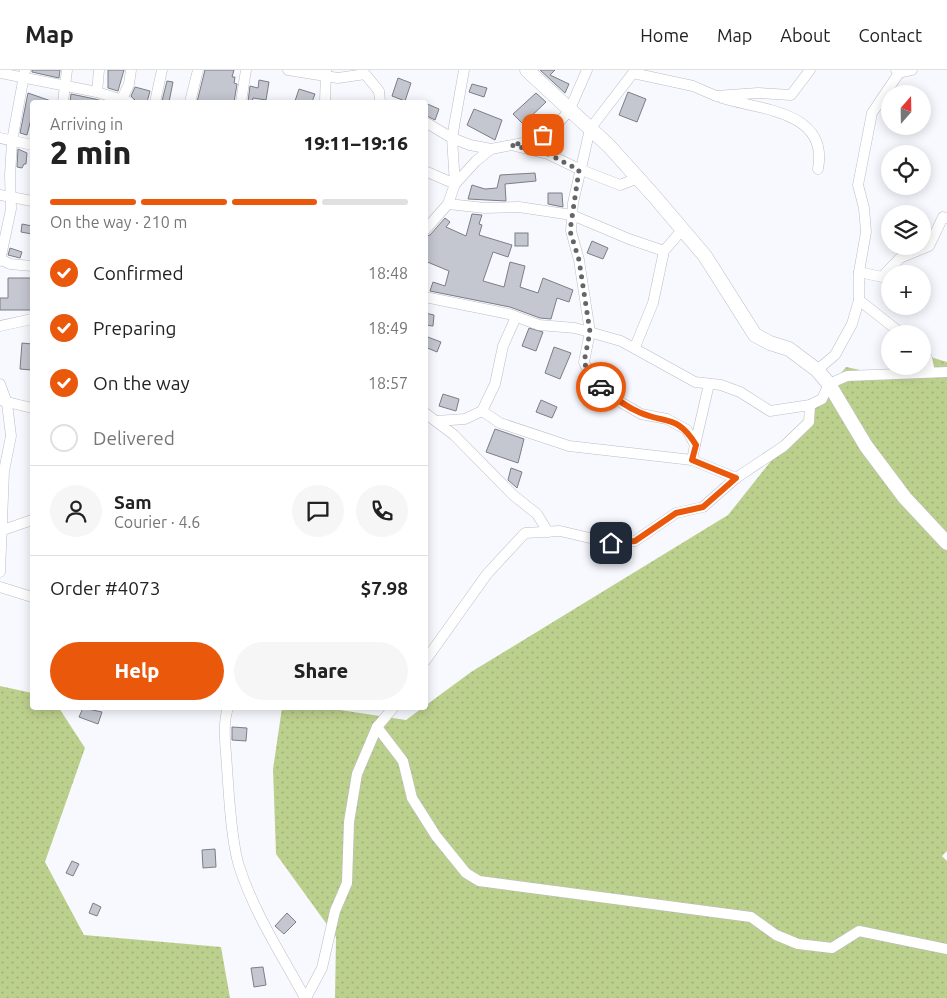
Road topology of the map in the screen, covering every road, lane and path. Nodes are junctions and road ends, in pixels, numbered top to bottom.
1 (67, 70) edge
2 (99, 70) edge
3 (131, 70) edge
4 (162, 70) edge
5 (198, 70) edge
6 (246, 70) edge
7 (288, 70) edge
8 (464, 70) edge
9 (527, 70) edge
10 (586, 70) edge
11 (810, 70) edge
12 (912, 70) edge
13 (898, 71) edge
14 (0, 73) edge
15 (25, 73) edge
16 (326, 73) edge
17 (65, 85) junction
18 (97, 92) junction
19 (716, 96) junction
20 (108, 99) edge
21 (63, 100) edge
22 (125, 100) edge
23 (155, 100) edge
24 (190, 100) edge
25 (241, 100) edge
26 (325, 100) edge
27 (380, 100) edge
28 (569, 111) junction
29 (428, 124) edge
30 (590, 129) junction
31 (0, 138) edge
32 (452, 138) junction
33 (12, 141) junction
34 (30, 145) edge
35 (511, 145) junction
36 (491, 149) junction
37 (818, 169) dead end
38 (579, 170) junction
39 (428, 172) edge
40 (638, 178) junction
41 (455, 184) junction
42 (5, 196) edge
43 (30, 201) edge
44 (448, 204) junction
45 (572, 215) junction
46 (947, 218) edge
47 (428, 227) edge
48 (682, 230) junction
49 (664, 250) junction
50 (0, 259) edge
51 (30, 266) edge
52 (858, 272) junction
53 (428, 298) edge
54 (859, 300) junction
55 (516, 317) junction
56 (30, 319) edge
57 (891, 325) edge
58 (0, 326) edge
59 (590, 332) junction
60 (634, 347) junction
61 (816, 370) junction
62 (931, 372) edge
63 (947, 372) edge
64 (881, 374) edge
65 (0, 384) edge
66 (709, 384) junction
67 (829, 384) junction
68 (4, 402) edge
69 (810, 405) junction
70 (30, 408) edge
71 (482, 411) junction
72 (428, 415) edge
73 (436, 421) junction
74 (696, 445) junction
75 (692, 460) junction
76 (736, 478) junction
77 (30, 521) edge
78 (0, 531) edge
79 (548, 532) junction
80 (947, 543) edge
81 (0, 572) edge
82 (0, 587) edge
83 (30, 595) edge
84 (428, 657) edge
85 (227, 710) edge
86 (391, 710) edge
87 (377, 727) junction
88 (947, 949) edge
89 (306, 998) edge

1 - 17 street
2 - 18 street
3 - 22 street
4 - 23 street
5 - 24 street
6 - 25 street
7 - 16 street
8 - 32 street
9 - 28 street
10 - 28 street
11 - 19 street
12 - 13 street
13 - 52 street
14 - 15 street
15 - 17 street
15 - 33 street
16 - 26 street
16 - 27 street
17 - 18 street
17 - 21 street
18 - 20 street
19 - 30 street
19 - 37 street
28 - 30 street
28 - 35 street
29 - 32 street
30 - 38 street
30 - 40 street
31 - 33 street
32 - 36 street
32 - 41 street
33 - 34 street
33 - 42 street
35 - 36 street
35 - 38 street
36 - 41 street
38 - 40 street
38 - 45 street
39 - 41 street
40 - 48 street
41 - 44 street
42 - 43 street
42 - 50 street
44 - 45 street
44 - 47 street
45 - 49 street
45 - 59 street
46 - 52 street
48 - 49 street
48 - 61 street
49 - 60 street
50 - 51 street
52 - 54 street
53 - 55 street
54 - 57 street
54 - 61 street
55 - 59 street
55 - 71 street
56 - 58 street
59 - 60 street
59 - 74 street
60 - 66 street
61 - 67 street
62 - 63 street
64 - 67 street
65 - 68 street
66 - 69 street
66 - 74 street
67 - 69 street
67 - 80 street
68 - 70 street
68 - 78 street
69 - 76 street
71 - 73 street
71 - 75 street
72 - 73 street
73 - 79 street
74 - 75 street
75 - 76 street
76 - 79 street
77 - 78 street
78 - 81 street
79 - 84 street
82 - 83 street
85 - 89 street
86 - 87 street
87 - 88 street
87 - 89 street

